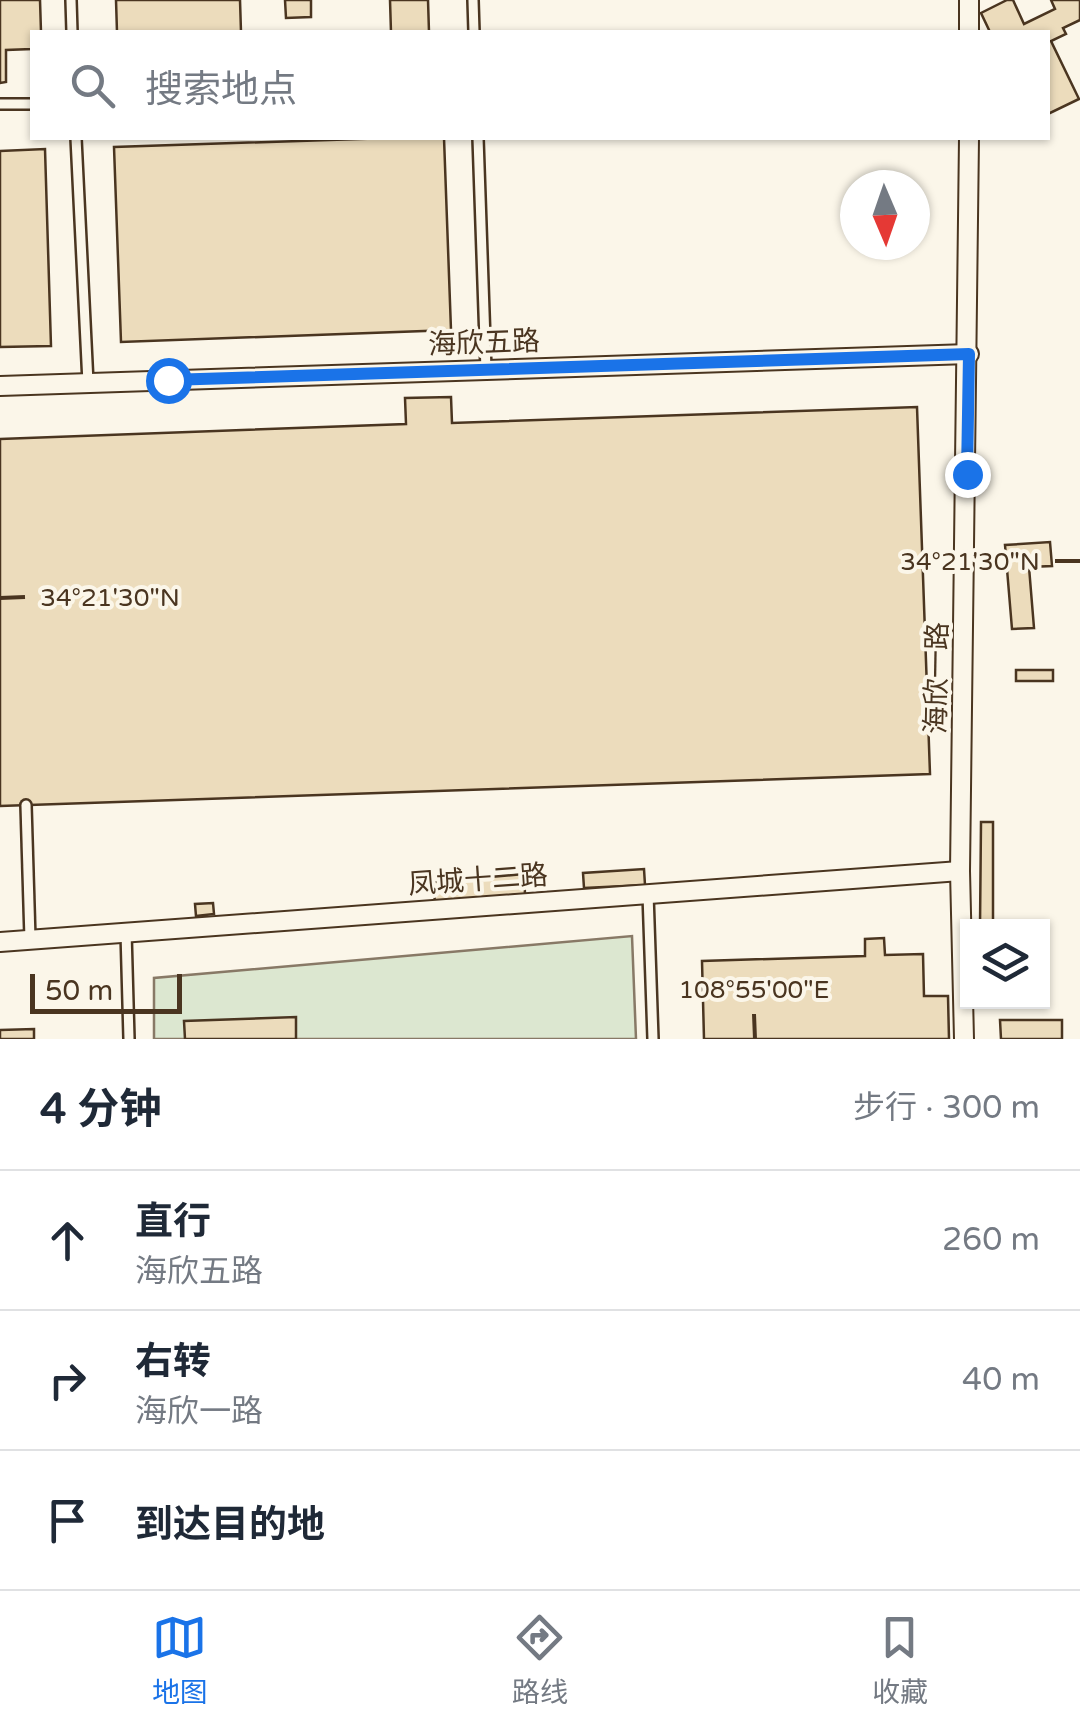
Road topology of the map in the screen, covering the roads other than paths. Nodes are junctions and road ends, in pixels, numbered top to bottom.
1 (71, 0) edge
2 (473, 0) edge
3 (970, 0) edge
4 (72, 30) edge
5 (474, 30) edge
6 (970, 30) edge
7 (0, 104) edge
8 (30, 104) edge
9 (76, 140) edge
10 (478, 140) edge
11 (969, 140) edge
12 (969, 354) junction
13 (486, 370) junction
14 (88, 383) junction
15 (0, 386) edge
16 (26, 805) dead end
17 (960, 871) junction
18 (648, 894) junction
19 (126, 932) junction
20 (30, 939) junction
21 (0, 942) edge
22 (129, 1039) edge
23 (653, 1039) edge
24 (964, 1039) edge

1 - 4 lane
2 - 5 lane
3 - 6 street
7 - 8 lane
9 - 14 lane
10 - 13 lane
11 - 12 street, 海欣一路
12 - 13 street, 海欣五路
12 - 17 street, 海欣一路
13 - 14 street, 海欣五路
14 - 15 street, 海欣五路
16 - 20 lane
17 - 18 street, 凤城十二路
17 - 24 street, 海欣一路
18 - 19 street, 凤城十二路
18 - 23 lane
19 - 20 street, 凤城十二路
19 - 22 lane
20 - 21 street, 凤城十二路

